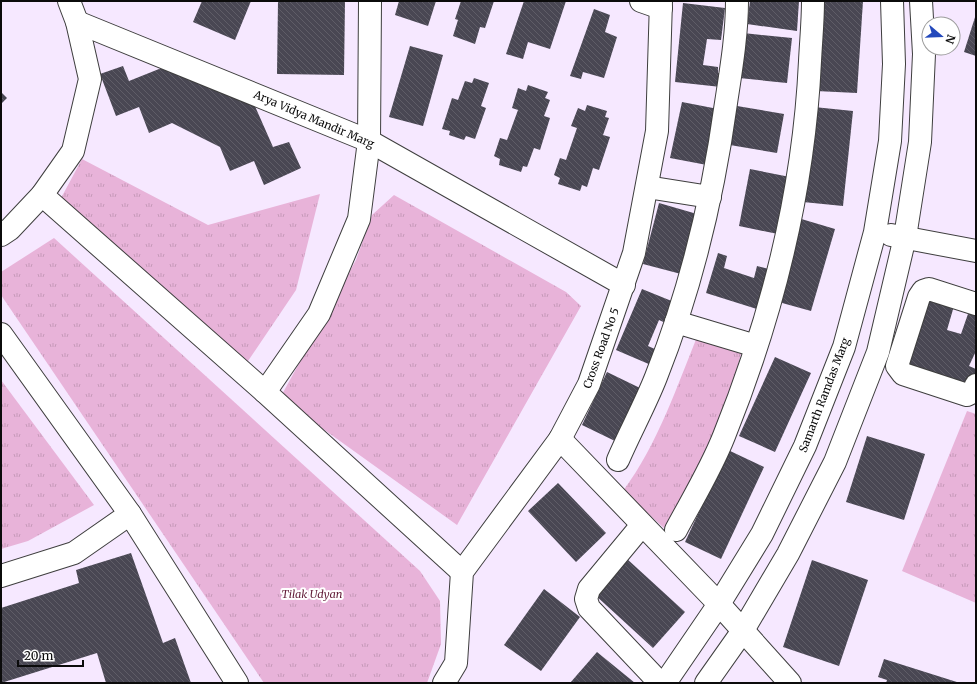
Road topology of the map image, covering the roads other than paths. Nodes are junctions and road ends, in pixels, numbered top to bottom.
1 (69, 1) edge
2 (370, 1) edge
3 (641, 1) edge
4 (737, 1) edge
5 (813, 1) edge
6 (892, 1) edge
7 (921, 1) edge
8 (661, 5) edge
9 (77, 22) junction
10 (369, 141) junction
11 (647, 187) junction
12 (42, 195) junction
13 (710, 197) junction
14 (4, 228) edge
15 (875, 232) junction
16 (905, 237) junction
17 (976, 251) edge
18 (624, 285) junction
19 (859, 292) junction
20 (891, 300) junction
21 (976, 304) edge
22 (916, 307) junction
23 (676, 322) junction
24 (1, 334) edge
25 (756, 346) junction
26 (976, 385) edge
27 (265, 392) junction
28 (560, 439) junction
29 (618, 460) dead end
30 (130, 514) junction
31 (638, 530) junction
32 (660, 544) junction
33 (462, 572) junction
34 (1, 576) edge
35 (692, 588) junction
36 (719, 604) junction
37 (742, 632) junction
38 (683, 647) junction
39 (659, 680) edge
40 (237, 683) edge
41 (444, 683) edge
42 (706, 683) edge
43 (790, 683) edge

1 - 9 street
2 - 10 street
3 - 8 street
4 - 13 street
5 - 25 street
6 - 15 street, Samarth Ramdas Marg
7 - 16 street
8 - 11 street, Cross Road No 5
9 - 10 street, Arya Vidya Mandir Marg
9 - 12 street
10 - 18 street, Arya Vidya Mandir Marg
10 - 27 street
11 - 13 street
11 - 18 street, Cross Road No 5
12 - 14 street
12 - 27 street
13 - 23 street
15 - 16 street
15 - 19 street, Samarth Ramdas Marg
16 - 17 street
16 - 20 street
18 - 28 street, Cross Road No 5
19 - 20 street
19 - 36 street, Samarth Ramdas Marg
20 - 22 street
20 - 37 street
21 - 22 street
22 - 26 street
23 - 25 street
23 - 29 street
24 - 30 street
25 - 32 street
27 - 33 street
28 - 31 street
28 - 33 street, Cross Road No 5
30 - 34 street
30 - 40 street
31 - 32 street
31 - 39 street
32 - 35 street
33 - 41 street
35 - 36 street
35 - 38 street
36 - 37 street
36 - 38 street, Samarth Ramdas Marg
37 - 42 street
37 - 43 street
38 - 39 street, Samarth Ramdas Marg

